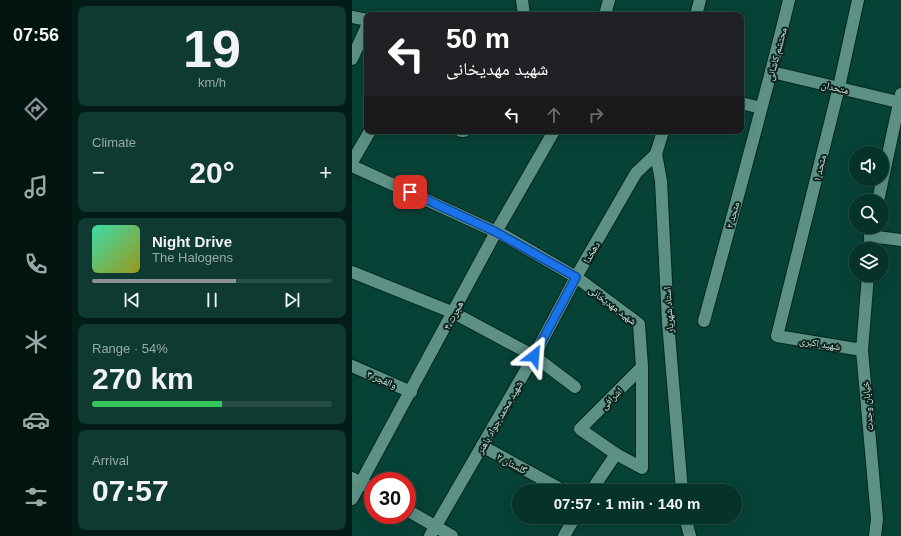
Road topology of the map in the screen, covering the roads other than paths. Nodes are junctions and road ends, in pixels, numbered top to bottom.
1 (522, 0) edge
2 (609, 0) edge
3 (700, 0) edge
4 (790, 0) edge
5 (858, 0) edge
6 (524, 12) edge
7 (606, 12) edge
8 (697, 12) edge
9 (352, 17) edge
10 (364, 19) edge
11 (364, 33) edge
12 (352, 59) edge
13 (772, 72) junction
14 (839, 87) junction
15 (900, 98) edge
16 (744, 104) edge
17 (761, 108) junction
18 (368, 134) edge
19 (552, 134) edge
20 (662, 134) edge
21 (656, 154) junction
22 (352, 162) edge
23 (352, 166) edge
24 (879, 194) edge
25 (496, 232) junction
26 (881, 234) edge
27 (901, 240) edge
28 (352, 272) edge
29 (576, 277) junction
30 (867, 282) edge
31 (454, 313) junction
32 (704, 321) dead end
33 (777, 336) joint
34 (862, 350) junction
35 (534, 356) junction
36 (352, 366) edge
37 (642, 367) junction
38 (575, 387) dead end
39 (411, 392) junction
40 (482, 446) junction
41 (616, 454) junction
42 (357, 480) edge
43 (551, 484) edge
44 (596, 484) edge
45 (681, 484) edge
46 (352, 499) edge
47 (416, 518) edge
48 (571, 524) edge
49 (687, 524) edge
50 (432, 532) edge
51 (452, 536) edge
52 (564, 536) edge
53 (690, 536) edge
54 (875, 536) edge

1 - 6 street
2 - 7 street
3 - 8 street
4 - 13 street, محتشم کاشانی
5 - 14 street, متحد ۱
9 - 10 street
11 - 12 street
13 - 14 street, متحدان
13 - 17 street, محتشم کاشانی
14 - 15 street, متحدان
14 - 33 street, متحد ۱
15 - 24 street
16 - 17 street
17 - 32 street, متحد ۲
18 - 22 street
19 - 25 street, هجرت ۴
20 - 21 street, استاد شهریار
21 - 29 street, دهخدا
21 - 45 street, استاد شهریار
23 - 25 street, شهید مهدیخانی
25 - 29 street, شهید مهدیخانی
25 - 31 street, هجرت ۴
26 - 27 street
28 - 31 street
29 - 35 street, دهخدا
29 - 37 street, شهید مهدیخانی
30 - 34 street, خیابان وحدت
31 - 35 street
31 - 39 street, هجرت ۴
33 - 34 street, شهید اکبری
34 - 54 street, خیابان وحدت
35 - 38 street
35 - 40 street, شهید محمد جواد باهنر
36 - 39 street, والفجر ۳
37 - 41 street, شهید مهدیخانی
37 - 41 street, اشرافی
39 - 42 street, هجرت ۴
40 - 43 street, گلستان ۲
40 - 50 street, شهید محمد جواد باهنر
41 - 44 street
42 - 46 street, هجرت ۴
47 - 50 street
48 - 52 street
49 - 53 street
50 - 51 street

